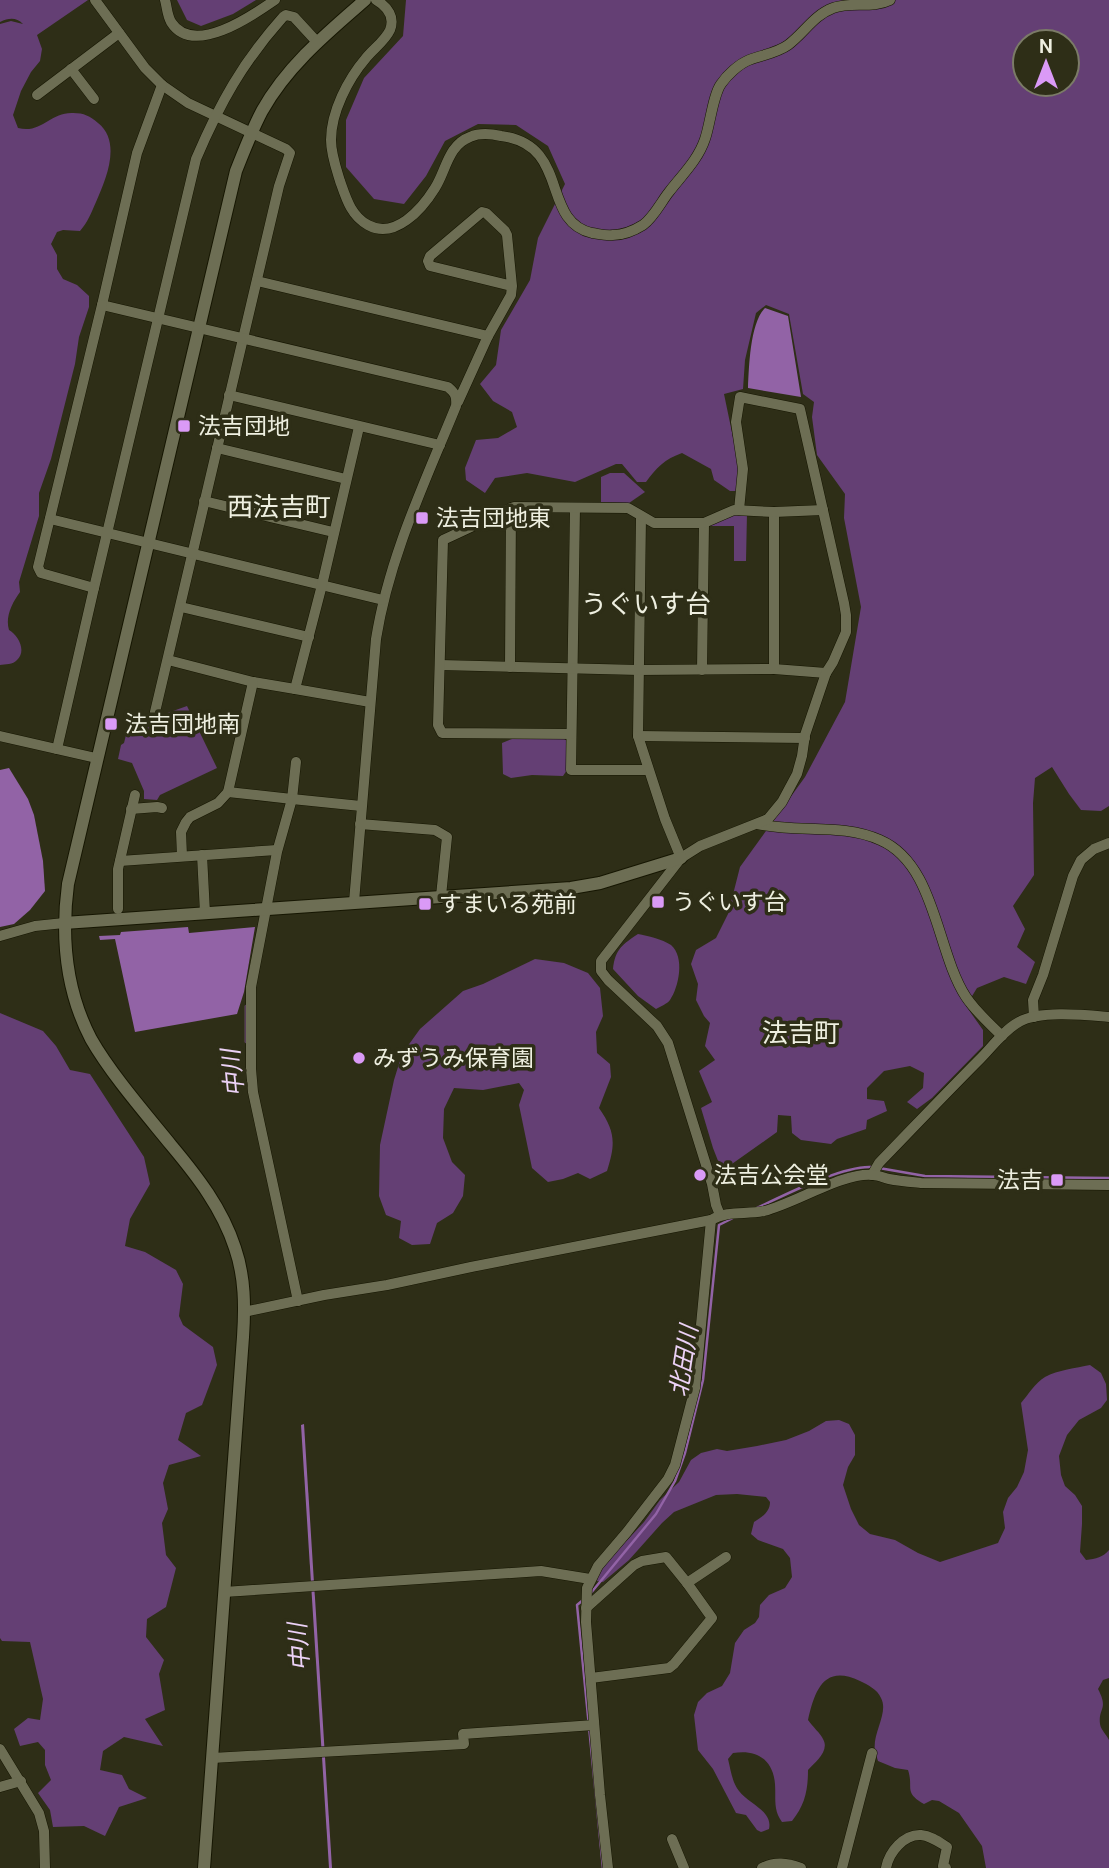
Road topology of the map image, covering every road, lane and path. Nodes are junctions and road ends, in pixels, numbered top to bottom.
1 (95, 0) edge
2 (165, 0) edge
3 (275, 0) edge
4 (365, 0) edge
5 (376, 0) edge
6 (890, 0) edge
7 (119, 33) junction
8 (317, 42) junction
9 (71, 69) junction
10 (162, 85) junction
11 (37, 95) dead end
12 (94, 99) dead end
13 (214, 115) junction
14 (252, 133) junction
15 (257, 281) junction
16 (512, 286) junction
17 (102, 305) junction
18 (158, 318) junction
19 (200, 328) junction
20 (488, 336) junction
21 (243, 338) junction
22 (229, 396) junction
23 (456, 406) junction
24 (359, 427) junction
25 (440, 445) junction
26 (217, 448) junction
27 (346, 479) junction
28 (204, 501) junction
29 (511, 508) junction
30 (575, 508) junction
31 (738, 510) junction
32 (822, 510) junction
33 (774, 512) junction
34 (641, 517) junction
35 (50, 519) junction
36 (705, 523) junction
37 (333, 532) junction
38 (107, 533) junction
39 (147, 544) junction
40 (192, 553) junction
41 (322, 585) junction
42 (94, 588) junction
43 (383, 600) junction
44 (181, 607) junction
45 (309, 637) junction
46 (168, 660) junction
47 (440, 665) junction
48 (510, 667) junction
49 (573, 669) junction
50 (774, 669) junction
51 (639, 670) junction
52 (702, 670) junction
53 (826, 673) junction
54 (253, 682) junction
55 (295, 690) junction
56 (370, 702) junction
57 (155, 712) dead end
58 (571, 734) junction
59 (0, 736) edge
60 (638, 736) junction
61 (805, 738) junction
62 (57, 749) junction
63 (96, 758) junction
64 (296, 762) dead end
65 (648, 770) junction
66 (228, 792) junction
67 (135, 795) dead end
68 (292, 799) junction
69 (361, 806) junction
70 (162, 808) dead end
71 (131, 809) junction
72 (360, 824) junction
73 (758, 824) junction
74 (1109, 843) edge
75 (277, 850) junction
76 (202, 855) junction
77 (182, 856) junction
78 (681, 858) junction
79 (120, 861) junction
80 (441, 896) junction
81 (354, 902) junction
82 (265, 908) junction
83 (118, 909) dead end
84 (205, 913) junction
85 (64, 923) junction
86 (0, 936) edge
87 (1034, 1017) junction
88 (1109, 1017) edge
89 (1003, 1036) junction
90 (872, 1175) junction
91 (1109, 1185) edge
92 (716, 1217) junction
93 (296, 1301) junction
94 (244, 1312) junction
95 (726, 1557) dead end
96 (589, 1583) junction
97 (687, 1583) junction
98 (224, 1592) junction
99 (586, 1605) junction
100 (591, 1678) junction
101 (591, 1726) junction
102 (0, 1749) edge
103 (872, 1753) dead end
104 (212, 1758) junction
105 (21, 1781) junction
106 (0, 1787) edge
107 (672, 1839) dead end
108 (44, 1868) edge
109 (204, 1868) edge
110 (608, 1868) edge
111 (684, 1868) edge
112 (762, 1868) edge
113 (801, 1868) edge
114 (842, 1868) edge
115 (886, 1868) edge
116 (946, 1868) edge

1 - 7 street
2 - 3 street
4 - 8 street
5 - 6 street
7 - 9 street
7 - 10 street
8 - 13 street
8 - 14 street
9 - 11 street
9 - 12 street
10 - 13 street
10 - 17 street
13 - 14 street
13 - 18 street
14 - 15 street
14 - 19 street
15 - 20 street
15 - 21 street
16 - 16 street
16 - 20 street
17 - 18 street
17 - 35 street
18 - 19 street
18 - 38 street
19 - 21 street
19 - 39 street
20 - 23 street
21 - 22 street
21 - 23 street
22 - 24 street
22 - 26 street
23 - 25 street
24 - 25 street
24 - 27 street
25 - 43 street
26 - 27 street
26 - 28 street
27 - 37 street
28 - 37 street
28 - 40 street
29 - 30 street
29 - 47 street
29 - 48 street
30 - 34 street
30 - 49 street
31 - 32 street
31 - 33 street
31 - 36 street
32 - 33 street
32 - 53 street
33 - 50 street
34 - 36 street
34 - 51 street
35 - 38 street
35 - 42 street
36 - 52 street
37 - 41 street
38 - 39 street
38 - 42 street
39 - 40 street
39 - 63 street
40 - 41 street
40 - 44 street
41 - 43 street
41 - 45 street
42 - 62 street
43 - 56 street
44 - 45 street
44 - 46 street
45 - 55 street
46 - 54 street
46 - 57 street
47 - 48 street
47 - 58 street
48 - 49 street
49 - 51 street
49 - 58 street
50 - 52 street
50 - 53 street
51 - 52 street
51 - 60 street
53 - 61 street
54 - 55 street
54 - 66 street
55 - 56 street
56 - 69 street
58 - 65 street
59 - 62 street
60 - 61 street
60 - 65 street
61 - 73 street
62 - 63 street
63 - 85 street
64 - 68 street
65 - 78 street
66 - 68 street
66 - 77 street
67 - 71 street
68 - 69 street
68 - 75 street
69 - 72 street
70 - 71 street
71 - 79 street
72 - 80 street
72 - 81 street
73 - 78 street
73 - 89 street
74 - 87 street
75 - 76 street
75 - 82 street
76 - 77 street
76 - 84 street
77 - 79 street
78 - 80 street
78 - 92 street
79 - 83 street
80 - 81 street
81 - 82 street
82 - 84 street
82 - 93 street
84 - 85 street
85 - 86 street
85 - 94 street
87 - 88 street
87 - 89 street
89 - 90 street
90 - 91 street
90 - 92 street
92 - 93 street
92 - 96 street
93 - 94 street
94 - 98 street
95 - 97 street
96 - 98 street
96 - 99 street
97 - 99 street
97 - 100 street
98 - 104 street
99 - 100 street
100 - 101 street
101 - 104 street
101 - 110 street
102 - 105 street
103 - 114 street
104 - 109 street
105 - 106 street
105 - 108 street
107 - 111 street
112 - 113 street
115 - 116 street

